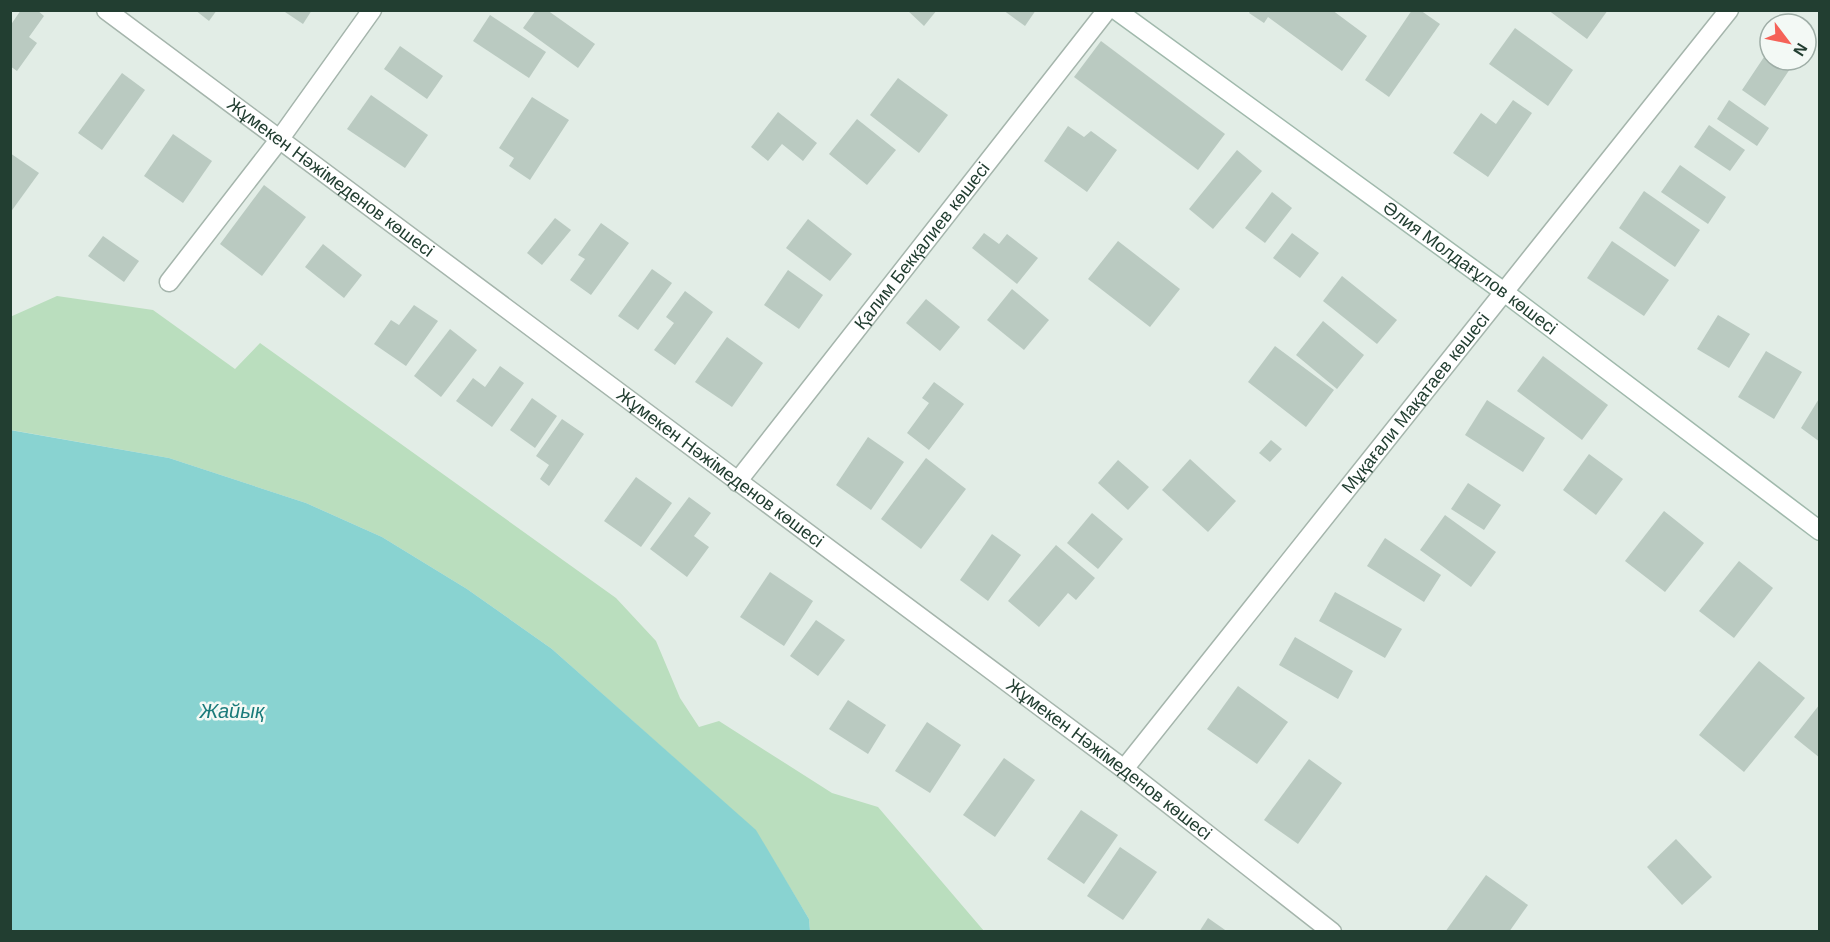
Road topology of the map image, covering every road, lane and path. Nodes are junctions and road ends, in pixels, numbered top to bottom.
1 (106, 10) edge
2 (372, 10) edge
3 (1107, 10) edge
4 (1116, 10) edge
5 (1729, 10) edge
6 (279, 140) junction
7 (169, 282) dead end
8 (1504, 292) junction
9 (737, 482) junction
10 (1820, 531) edge
11 (1124, 769) junction
12 (1332, 932) edge

1 - 6 street, Жұмекен Нәжімеденов көшесі
2 - 6 street
3 - 9 street, Қалим Бекқалиев көшесі
4 - 8 street, Әлия Молдағұлов көшесі
5 - 8 street, Мұқағали Мақатаев көшесі
6 - 7 street
6 - 9 street, Жұмекен Нәжімеденов көшесі
8 - 10 street, Әлия Молдағұлов көшесі
8 - 11 street, Мұқағали Мақатаев көшесі
9 - 11 street, Жұмекен Нәжімеденов көшесі
11 - 12 street, Жұмекен Нәжімеденов көшесі

